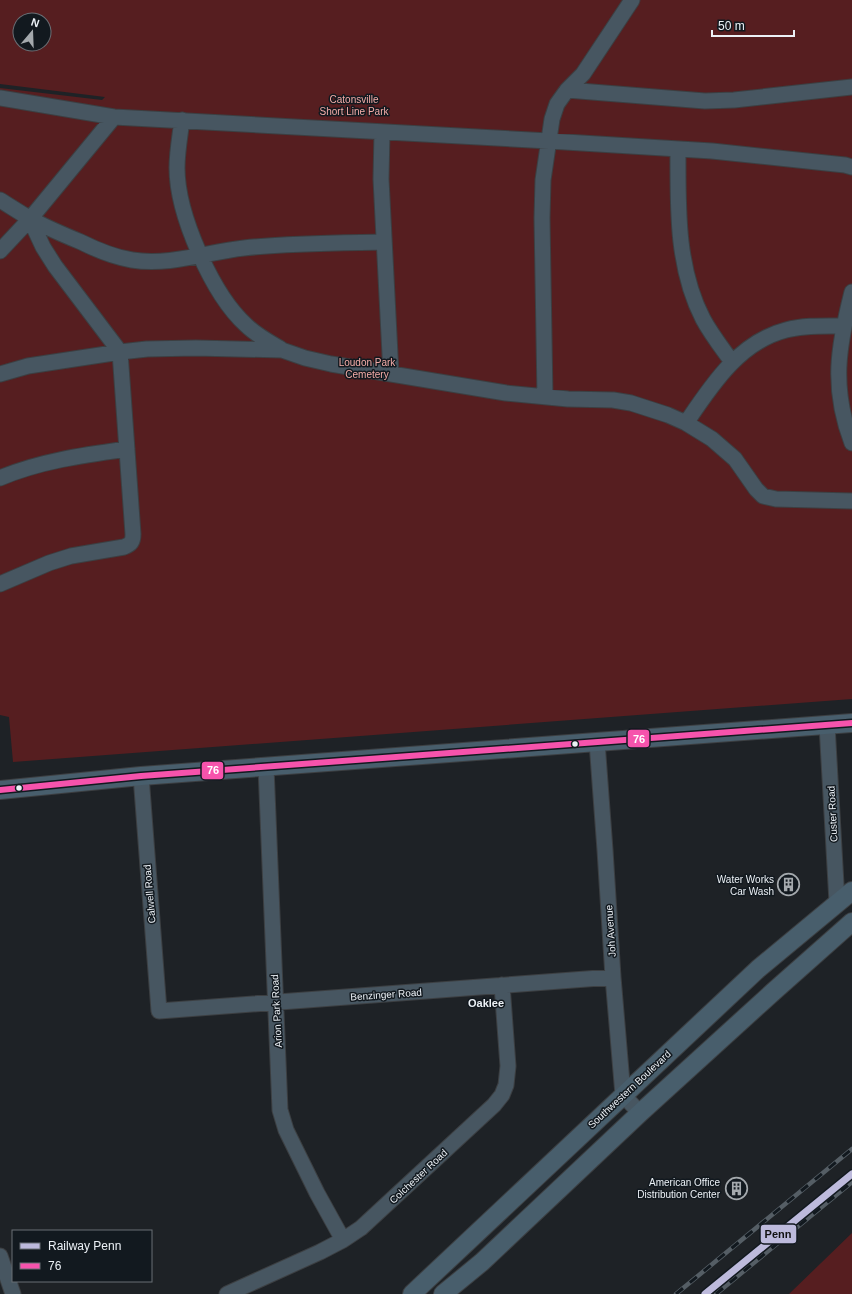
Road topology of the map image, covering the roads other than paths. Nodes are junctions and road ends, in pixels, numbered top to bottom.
1 (632, 0) edge
2 (852, 87) edge
3 (567, 90) junction
4 (0, 98) edge
5 (114, 117) junction
6 (182, 120) junction
7 (382, 132) junction
8 (549, 141) junction
9 (678, 150) junction
10 (852, 167) edge
11 (0, 200) edge
12 (30, 219) junction
13 (384, 242) junction
14 (0, 251) edge
15 (200, 255) junction
16 (852, 292) edge
17 (843, 326) junction
18 (282, 350) junction
19 (120, 352) junction
20 (732, 362) junction
21 (0, 374) edge
22 (391, 374) junction
23 (545, 397) junction
24 (686, 423) junction
25 (852, 442) edge
26 (127, 449) junction
27 (0, 478) edge
28 (852, 501) edge
29 (0, 584) edge
30 (852, 723) edge
31 (827, 725) junction
32 (597, 742) junction
33 (266, 767) junction
34 (140, 776) junction
35 (0, 790) edge
36 (852, 891) edge
37 (837, 902) junction
38 (852, 922) edge
39 (613, 977) junction
40 (502, 985) junction
41 (276, 1002) junction
42 (159, 1011) joint
43 (623, 1095) junction
44 (640, 1113) junction
45 (343, 1240) junction
46 (0, 1256) edge
47 (12, 1294) edge
48 (227, 1294) edge
49 (412, 1294) edge
50 (443, 1294) edge

1 - 3 street
2 - 3 street
3 - 8 street
4 - 5 street
5 - 6 street
5 - 12 street
6 - 7 street
6 - 15 street
7 - 8 street
7 - 13 street
8 - 9 street
8 - 23 street
9 - 10 street
9 - 20 street
11 - 12 street
12 - 14 street
12 - 15 street
12 - 19 street
13 - 15 street
13 - 22 street
15 - 18 street
16 - 17 street
17 - 20 street
17 - 25 street
18 - 19 street
18 - 22 street
19 - 21 street
19 - 26 street
20 - 24 street
22 - 23 street
23 - 24 street
24 - 28 street
26 - 27 street
26 - 29 street
30 - 31 main road
31 - 32 main road
31 - 37 street, Custer Road
32 - 33 main road
32 - 39 street, Joh Avenue
33 - 34 main road
33 - 41 street, Arion Park Road
34 - 35 main road
34 - 42 street, Calwell Road
36 - 37 main road, Southwestern Boulevard
37 - 43 main road, Southwestern Boulevard
38 - 44 main road
39 - 40 street, Benzinger Road
39 - 43 street, Joh Avenue
40 - 41 street, Benzinger Road
40 - 45 street, Colchester Road
41 - 42 street, Benzinger Road
41 - 45 street, Arion Park Road
43 - 44 street
43 - 49 main road, Southwestern Boulevard
44 - 50 main road
45 - 48 street, Colchester Road
46 - 47 street

